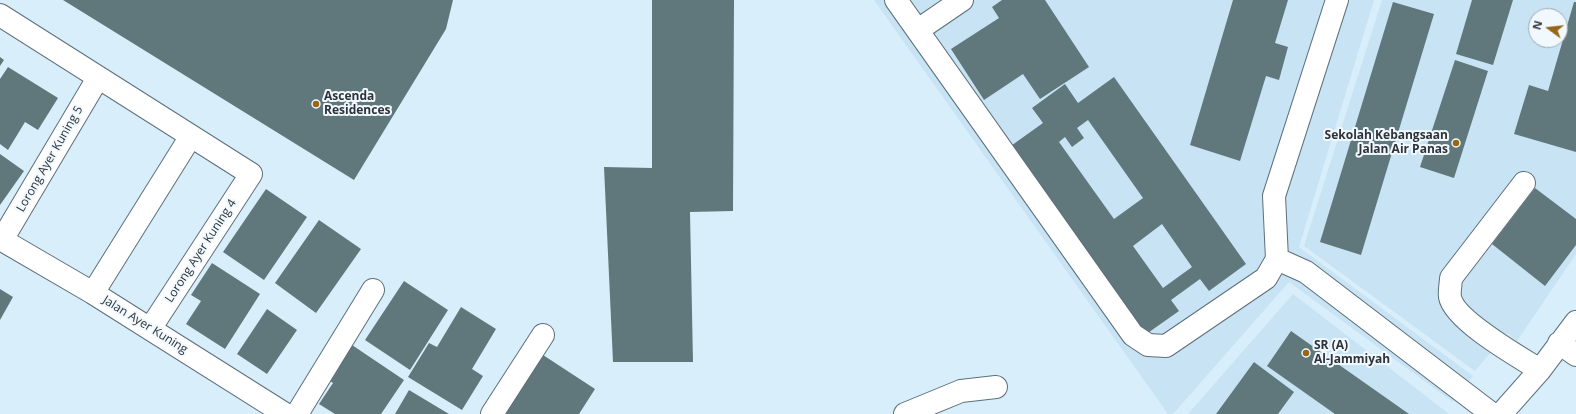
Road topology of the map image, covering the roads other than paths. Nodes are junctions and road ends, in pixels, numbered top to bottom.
1 (896, 0) edge
2 (962, 0) edge
3 (1337, 0) edge
4 (0, 15) edge
5 (918, 30) junction
6 (98, 78) junction
7 (190, 136) junction
8 (1524, 183) dead end
9 (2, 240) joint
10 (1277, 259) junction
11 (373, 290) dead end
12 (94, 293) junction
13 (1576, 322) edge
14 (150, 329) junction
15 (543, 335) dead end
16 (1568, 349) edge
17 (1540, 370) junction
18 (996, 387) dead end
19 (285, 414) edge
20 (297, 414) edge
21 (492, 414) edge
22 (906, 414) edge
23 (1492, 414) edge
24 (1501, 414) edge

1 - 5 street
2 - 5 street
3 - 10 street
4 - 6 street
5 - 10 street
6 - 7 street
6 - 9 street, Lorong Ayer Kuning 5
7 - 12 street
7 - 14 street, Lorong Ayer Kuning 4
8 - 17 street
9 - 12 street, Jalan Ayer Kuning
10 - 23 street
11 - 20 street
12 - 14 street, Jalan Ayer Kuning
13 - 16 street
14 - 19 street, Jalan Ayer Kuning
15 - 21 street
16 - 17 street
17 - 24 street
18 - 22 street

